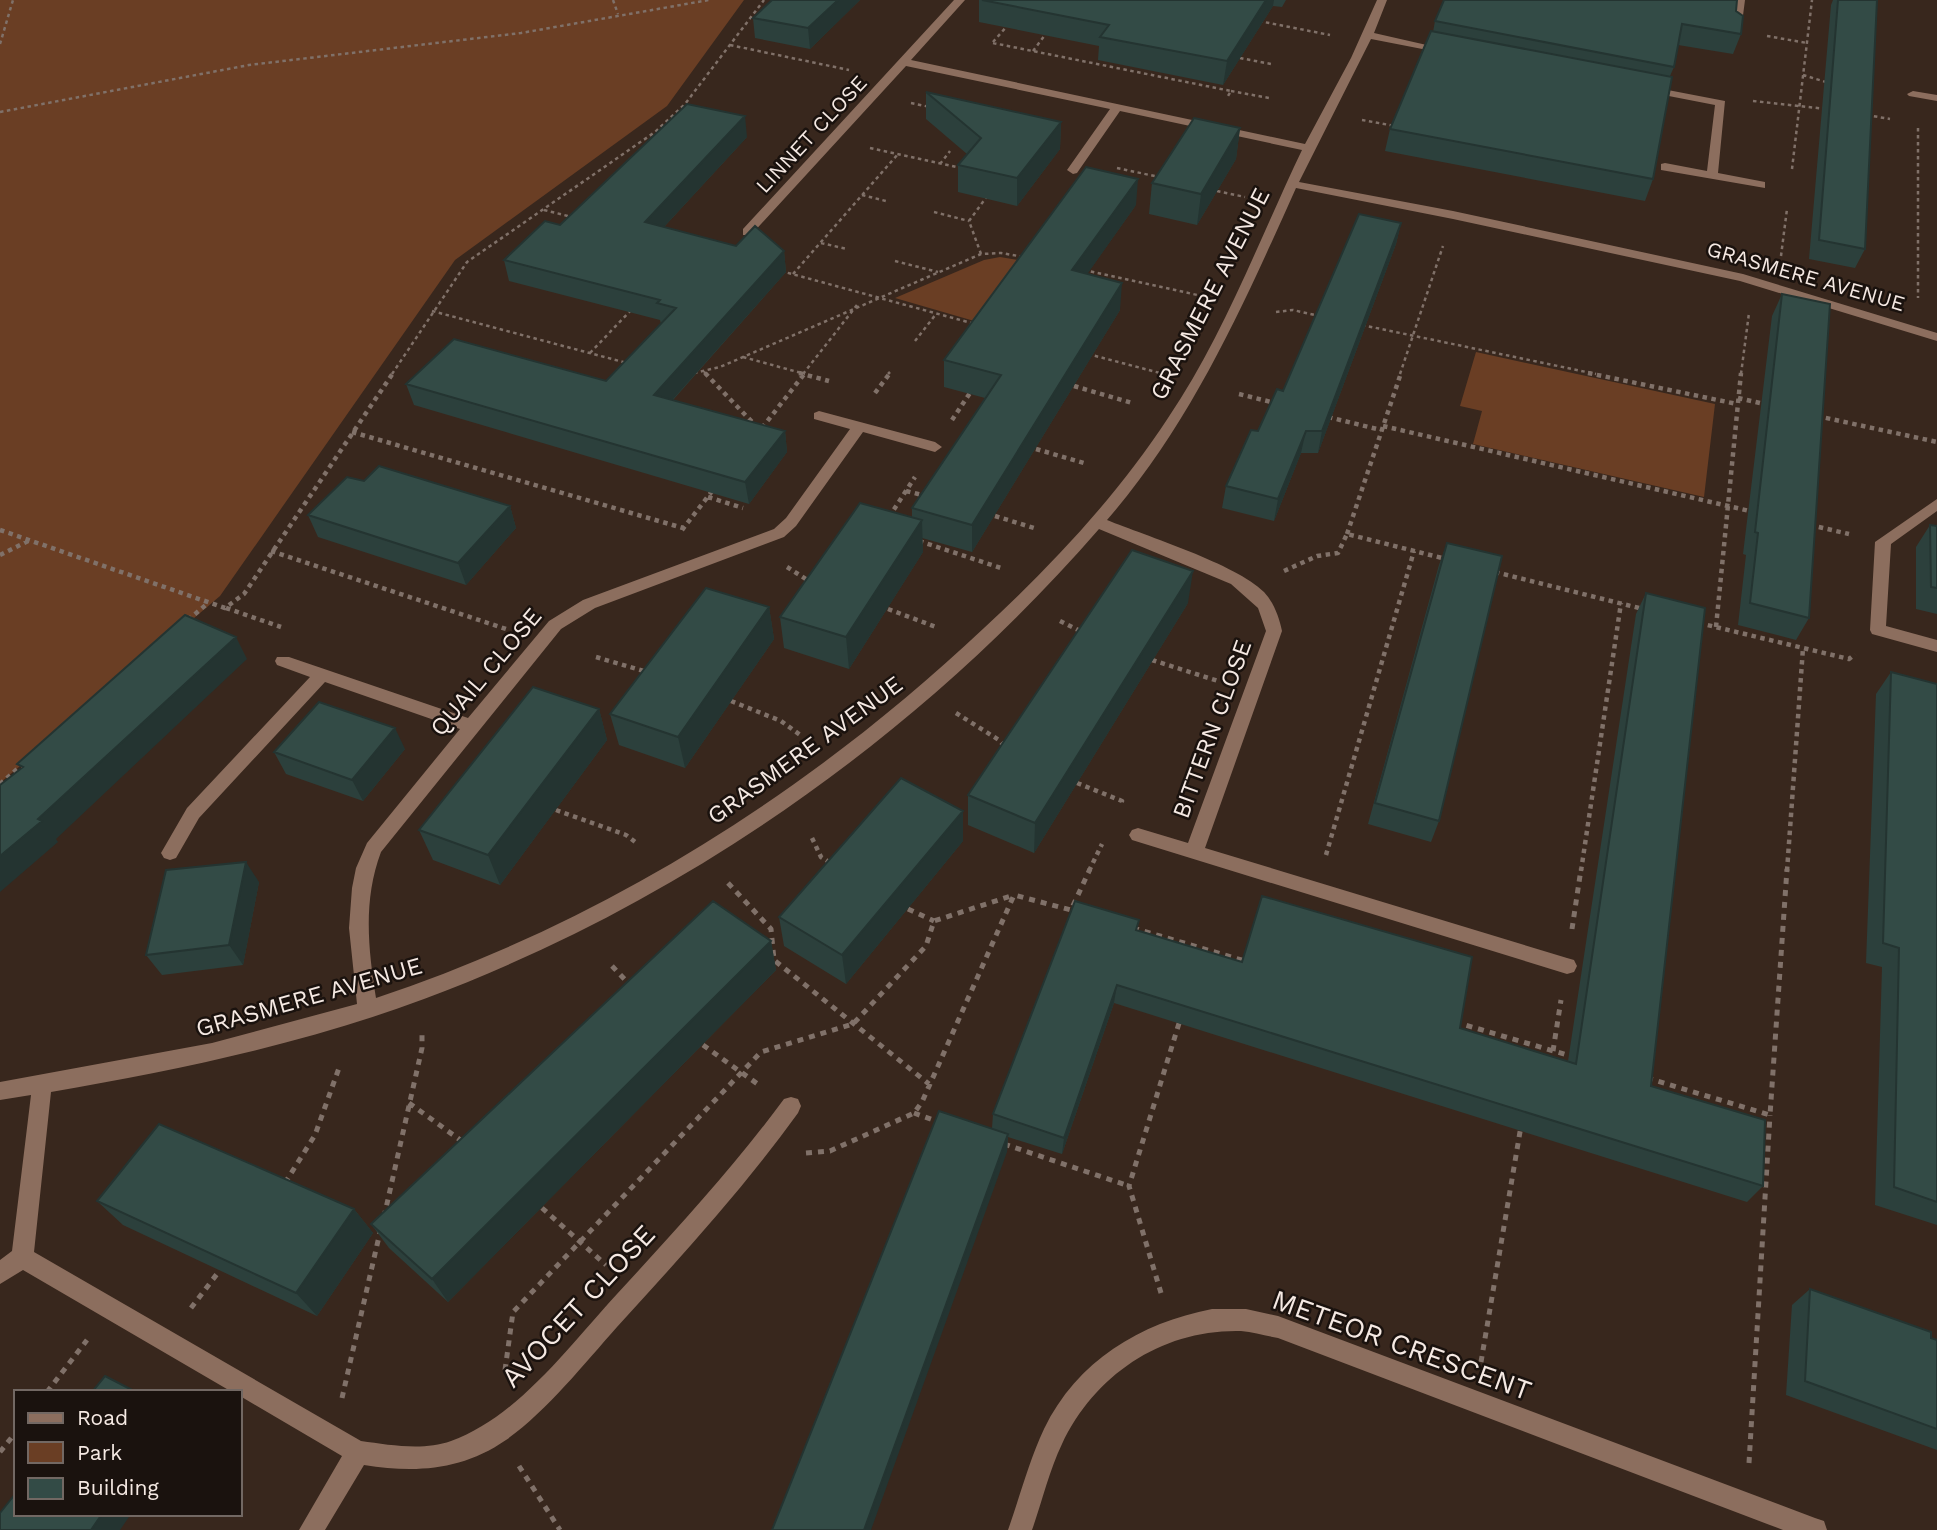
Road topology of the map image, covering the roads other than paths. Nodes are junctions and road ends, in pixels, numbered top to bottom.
1 (960, 0) edge
2 (1382, 0) edge
3 (1740, 0) edge
4 (1736, 31) edge
5 (1367, 38) junction
6 (1464, 54) edge
7 (903, 62) junction
8 (1639, 88) edge
9 (1913, 94) dead end
10 (1937, 97) edge
11 (1117, 107) junction
12 (1309, 148) junction
13 (1077, 165) road end
14 (1665, 167) dead end
15 (1713, 176) junction
16 (1292, 184) junction
17 (1761, 185) dead end
18 (747, 232) edge
19 (1937, 337) edge
20 (819, 416) dead end
21 (859, 427) junction
22 (935, 447) dead end
23 (1937, 504) edge
24 (1097, 522) junction
25 (1937, 646) edge
26 (283, 661) dead end
27 (322, 674) junction
28 (471, 726) junction
29 (1138, 835) road end
30 (1194, 852) junction
31 (170, 853) dead end
32 (1567, 966) road end
33 (368, 1010) junction
34 (41, 1085) junction
35 (0, 1091) edge
36 (791, 1107) road end
37 (23, 1257) junction
38 (0, 1273) edge
39 (358, 1452) junction
40 (311, 1530) edge
41 (1020, 1530) edge
42 (1815, 1530) edge

1 - 7 street, LINNET CLOSE
2 - 5 street, GRASMERE AVENUE
3 - 4 street
5 - 6 street
5 - 12 street, GRASMERE AVENUE
7 - 11 street
7 - 18 street, LINNET CLOSE
8 - 15 street
9 - 10 street
11 - 12 street
11 - 13 street
12 - 16 street, GRASMERE AVENUE
14 - 15 street
15 - 17 street
16 - 19 street, GRASMERE AVENUE
16 - 24 street, GRASMERE AVENUE
20 - 21 street
21 - 22 street
21 - 28 street, QUAIL CLOSE
23 - 25 street
24 - 30 street, BITTERN CLOSE
24 - 33 street, GRASMERE AVENUE
26 - 27 street
27 - 28 street
27 - 31 street
28 - 33 street, QUAIL CLOSE
29 - 30 street, BITTERN CLOSE
30 - 32 street, BITTERN CLOSE
33 - 34 street, GRASMERE AVENUE
34 - 35 street, GRASMERE AVENUE
34 - 37 street
36 - 39 street, AVOCET CLOSE
37 - 38 street
37 - 39 street, AVOCET CLOSE
39 - 40 street
41 - 42 street, METEOR CRESCENT

